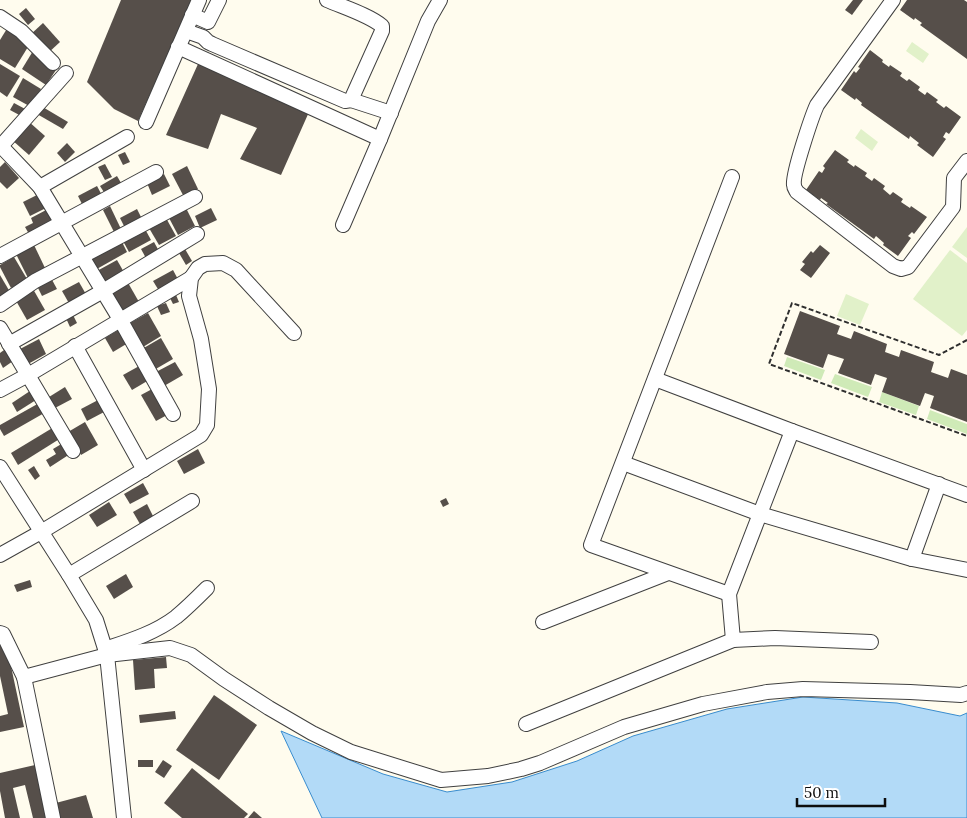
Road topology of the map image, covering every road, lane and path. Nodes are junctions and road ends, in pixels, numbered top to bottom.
1 (199, 0) edge
2 (219, 0) edge
3 (327, 0) edge
4 (440, 0) edge
5 (893, 0) edge
6 (192, 15) junction
7 (0, 17) edge
8 (208, 22) junction
9 (186, 30) junction
10 (203, 37) junction
11 (178, 48) junction
12 (53, 63) dead end
13 (66, 73) dead end
14 (352, 100) junction
15 (391, 113) junction
16 (146, 122) dead end
17 (127, 137) dead end
18 (380, 138) junction
19 (1, 146) edge
20 (967, 161) edge
21 (156, 172) dead end
22 (732, 177) dead end
23 (40, 187) junction
24 (195, 197) dead end
25 (62, 223) junction
26 (343, 225) dead end
27 (196, 234) dead end
28 (0, 256) edge
29 (82, 256) junction
30 (191, 278) junction
31 (103, 291) junction
32 (0, 305) edge
33 (121, 321) junction
34 (0, 328) edge
35 (294, 333) dead end
36 (967, 340) edge
37 (9, 344) junction
38 (75, 346) junction
39 (28, 375) junction
40 (655, 379) junction
41 (0, 390) edge
42 (173, 414) dead end
43 (792, 431) junction
44 (967, 436) edge
45 (73, 451) dead end
46 (623, 463) junction
47 (0, 467) edge
48 (144, 470) junction
49 (938, 484) junction
50 (967, 495) edge
51 (192, 501) dead end
52 (760, 514) junction
53 (41, 532) junction
54 (0, 555) edge
55 (912, 559) junction
56 (967, 570) edge
57 (668, 573) junction
58 (69, 575) junction
59 (208, 588) dead end
60 (729, 594) junction
61 (543, 622) dead end
62 (0, 633) edge
63 (733, 640) junction
64 (871, 642) dead end
65 (106, 652) junction
66 (24, 677) junction
67 (967, 693) edge
68 (526, 724) dead end
69 (53, 818) edge
70 (124, 818) edge

1 - 6 street
2 - 8 street
3 - 14 street
4 - 15 street
5 - 20 street
6 - 8 street
6 - 9 street
7 - 12 street
8 - 10 street
9 - 10 street
9 - 11 street
10 - 14 street
11 - 16 street
11 - 18 street
13 - 19 street
14 - 15 street
15 - 18 street
17 - 23 street
18 - 26 street
19 - 23 street
21 - 25 street
22 - 40 street
23 - 25 street
24 - 29 street
25 - 28 street
25 - 29 street
27 - 31 street
29 - 31 street
29 - 32 street
30 - 33 street
30 - 35 street
30 - 48 street
31 - 33 street
31 - 37 street
33 - 38 street
33 - 42 street
34 - 37 street
36 - 44 path
37 - 39 street
38 - 39 street
38 - 48 street
39 - 41 street
39 - 45 street
40 - 43 street
40 - 46 street
43 - 49 street
43 - 52 street
46 - 52 street
46 - 57 street
47 - 53 street
48 - 53 street
49 - 50 street
49 - 55 street
51 - 58 street
52 - 55 street
52 - 60 street
53 - 54 street
53 - 58 street
55 - 56 street
57 - 60 street
57 - 61 street
58 - 65 street
59 - 65 street
60 - 63 street
62 - 66 street
63 - 64 street
63 - 68 street
65 - 66 street
65 - 67 street
65 - 70 street
66 - 69 street

